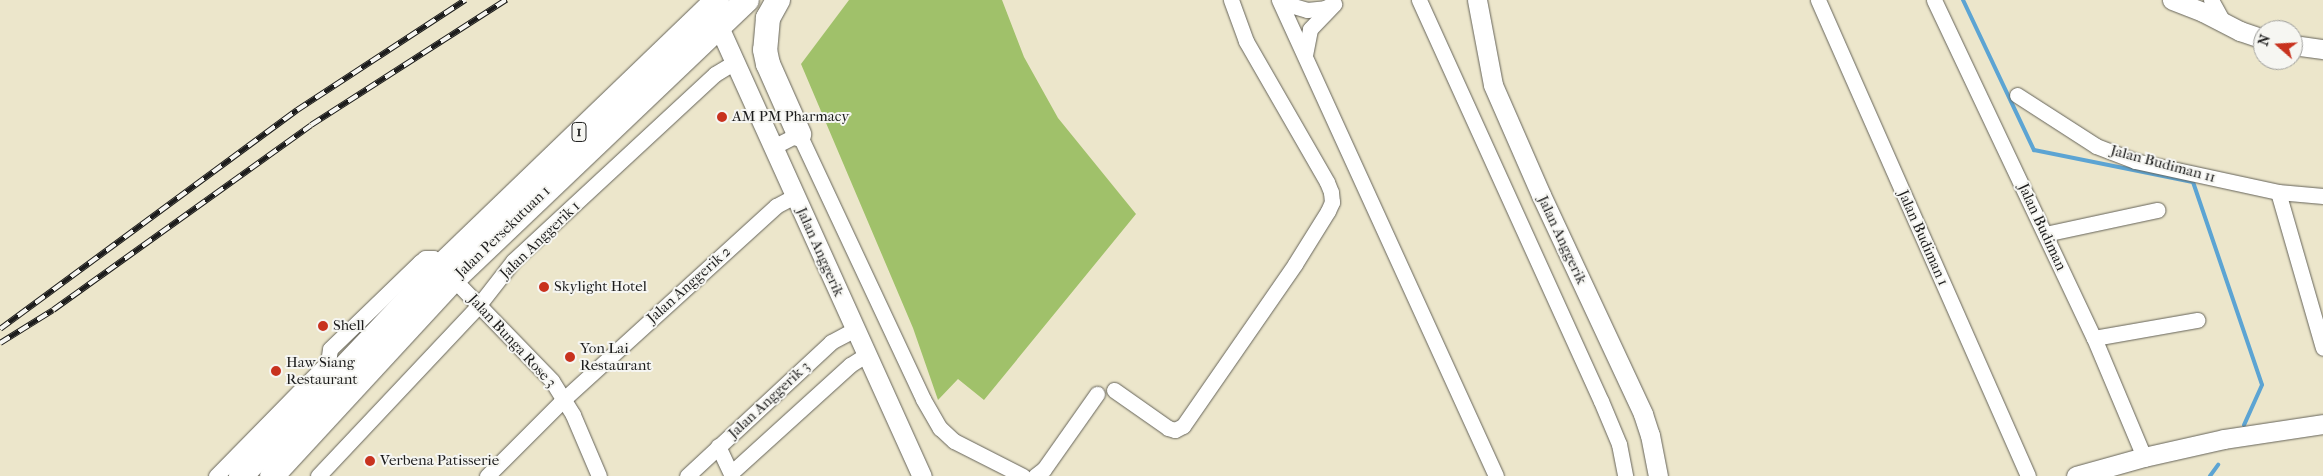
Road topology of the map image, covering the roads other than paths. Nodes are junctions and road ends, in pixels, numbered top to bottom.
1 (717, 0) edge
2 (747, 0) edge
3 (778, 0) edge
4 (1231, 0) edge
5 (1279, 0) edge
6 (1285, 0) edge
7 (1419, 0) edge
8 (1477, 0) edge
9 (1818, 0) edge
10 (1934, 0) edge
11 (2173, 0) edge
12 (2211, 0) edge
13 (1336, 2) edge
14 (2223, 22) junction
15 (719, 27) junction
16 (2253, 36) edge
17 (2303, 46) edge
18 (2323, 49) edge
19 (1305, 56) junction
20 (734, 62) junction
21 (2017, 95) dead end
22 (799, 134) junction
23 (773, 147) junction
24 (2278, 192) junction
25 (795, 196) junction
26 (2323, 196) edge
27 (2157, 210) dead end
28 (2045, 234) junction
29 (448, 272) junction
30 (478, 306) junction
31 (2197, 320) dead end
32 (855, 329) junction
33 (2094, 338) junction
34 (2323, 348) edge
35 (866, 355) junction
36 (340, 374) junction
37 (1114, 390) dead end
38 (1097, 394) dead end
39 (564, 399) junction
40 (2323, 424) edge
41 (718, 446) junction
42 (2144, 457) junction
43 (277, 467) edge
44 (731, 475) edge
45 (216, 476) edge
46 (242, 476) edge
47 (318, 476) edge
48 (487, 476) edge
49 (599, 476) edge
50 (687, 476) edge
51 (922, 476) edge
52 (1022, 476) edge
53 (1035, 476) edge
54 (1496, 476) edge
55 (1625, 476) edge
56 (1658, 476) edge
57 (2028, 476) edge
58 (2076, 476) edge

1 - 29 highway, Jalan Persekutuan 1 / 1
2 - 15 highway, Jalan Persekutuan 1 / 1
3 - 22 highway
4 - 37 street
5 - 19 street
6 - 13 street
7 - 55 street
8 - 56 street, Jalan Anggerik
9 - 57 street, Jalan Budiman 1
10 - 28 street, Jalan Budiman
11 - 14 street
12 - 14 street
13 - 19 street
14 - 16 street
15 - 20 street, Jalan Anggerik
15 - 29 highway, Jalan Persekutuan 1 / 1
17 - 18 street
19 - 54 street
20 - 23 street, Jalan Anggerik
20 - 30 street, Jalan Anggerik 1
21 - 24 street, Jalan Budiman 11
22 - 23 street
22 - 52 street
23 - 25 street, Jalan Anggerik
24 - 26 street, Jalan Budiman 11
24 - 34 street
25 - 32 street, Jalan Anggerik
25 - 39 street, Jalan Anggerik 2
27 - 28 street
28 - 33 street, Jalan Budiman
29 - 30 street, Jalan Bunga Rose 3
29 - 36 highway, Jalan Persekutuan 1 / 1
29 - 36 street
30 - 39 street, Jalan Bunga Rose 3
30 - 47 street, Jalan Anggerik 1
31 - 33 street
32 - 35 street, Jalan Anggerik
32 - 41 street, Jalan Anggerik 3
33 - 42 street, Jalan Budiman
35 - 44 street
35 - 51 street, Jalan Anggerik
36 - 43 highway, Jalan Persekutuan 1 / 1
36 - 45 street
38 - 53 street
39 - 48 street, Jalan Anggerik 2
39 - 49 street, Jalan Bunga Rose 3
40 - 42 street
41 - 44 street
41 - 50 street, Jalan Anggerik 3
42 - 58 street
43 - 46 highway, Jalan Persekutuan 1 / 1

